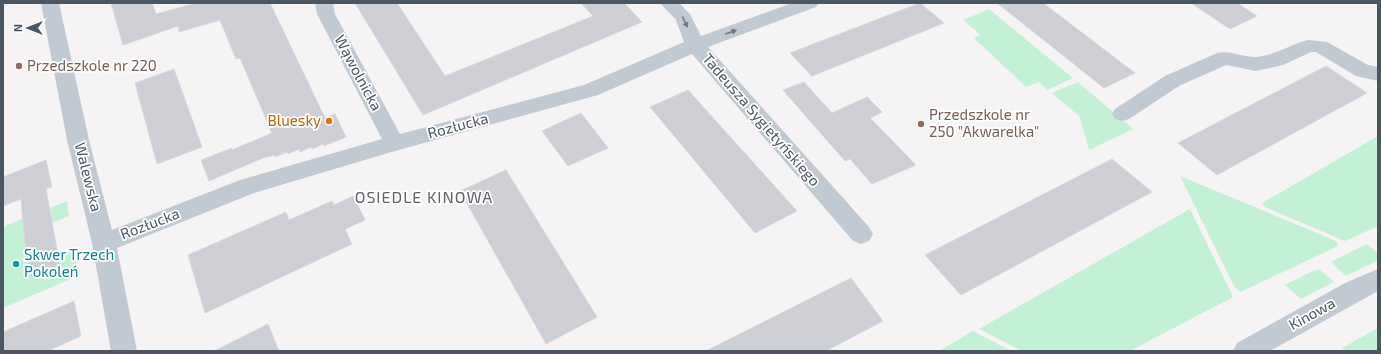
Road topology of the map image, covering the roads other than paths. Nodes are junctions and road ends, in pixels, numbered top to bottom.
1 (50, 3) edge
2 (324, 3) edge
3 (669, 3) edge
4 (810, 3) edge
5 (695, 45) junction
6 (1378, 74) edge
7 (1122, 114) dead end
8 (395, 143) junction
9 (862, 234) dead end
10 (104, 242) junction
11 (1378, 279) edge
12 (124, 351) edge
13 (1246, 351) edge

1 - 10 street, Walewska
2 - 8 street, Wąwolnicka
3 -> 5 street, Tadeusza Sygietyńskiego
5 -> 4 street, Rozłucka
5 - 8 street, Rozłucka
5 - 9 street, Tadeusza Sygietyńskiego
6 - 7 street
8 - 10 street, Rozłucka
10 - 12 street, Walewska
11 - 13 street, Kinowa

